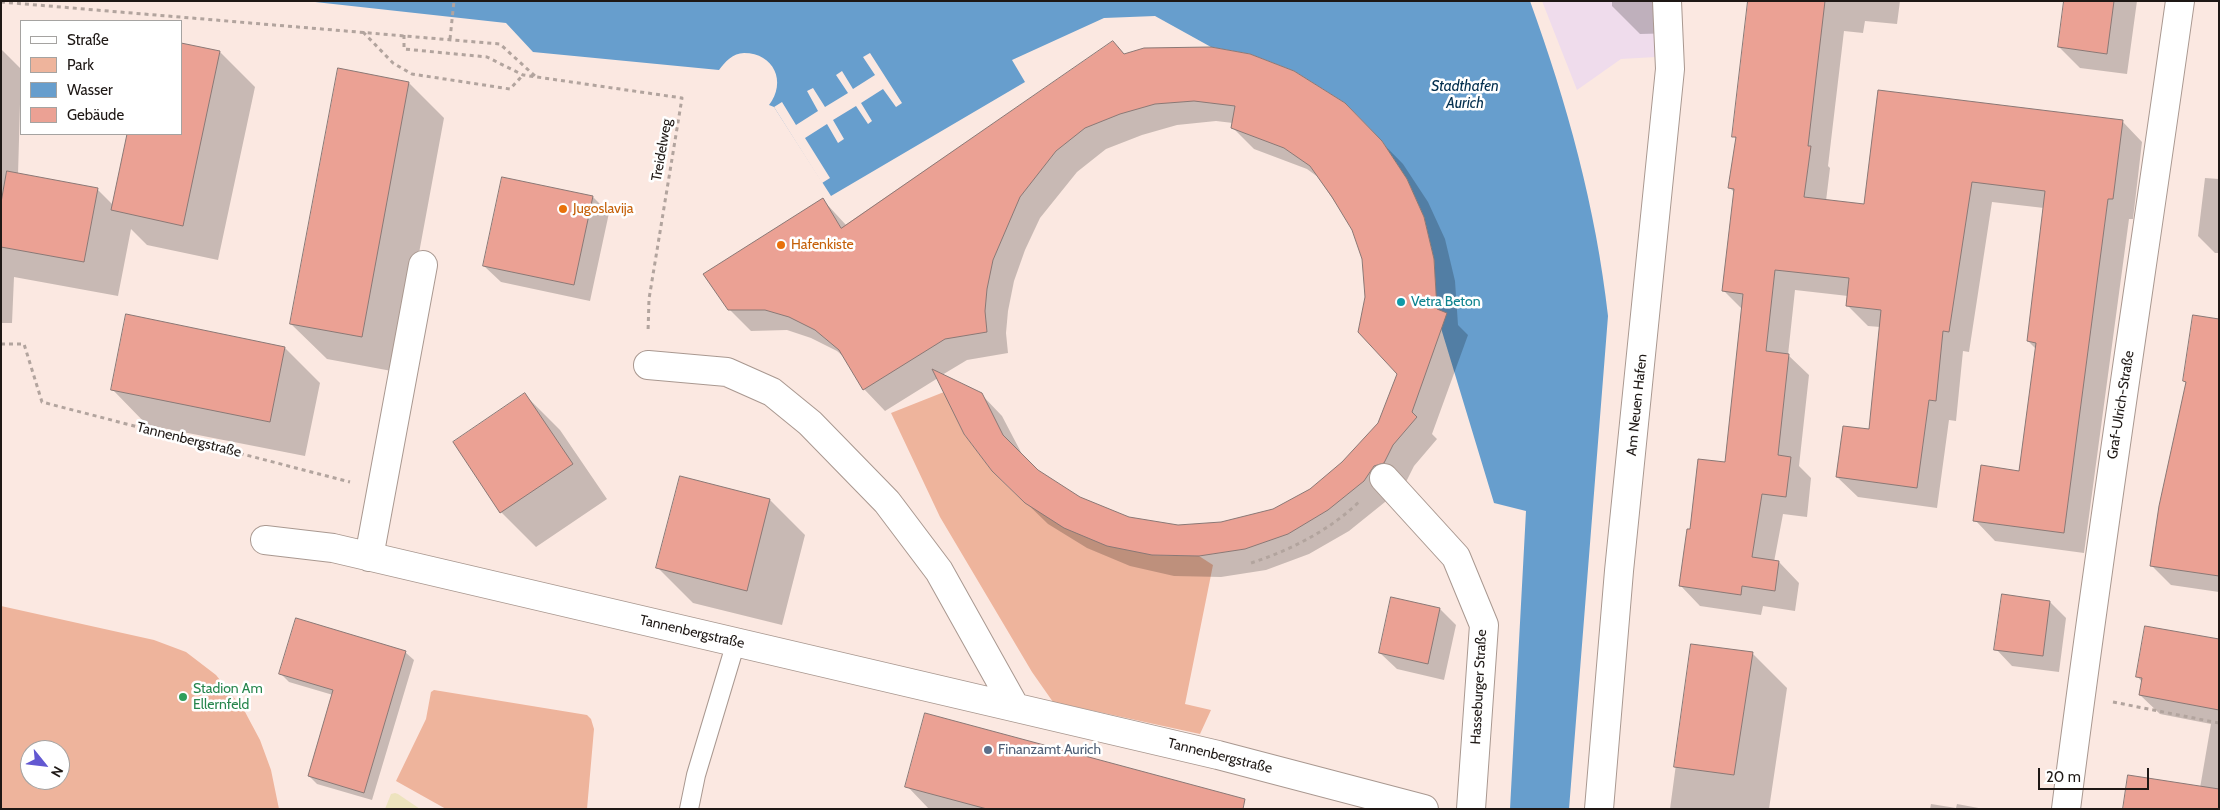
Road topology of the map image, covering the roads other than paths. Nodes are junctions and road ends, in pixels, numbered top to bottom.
1 (1667, 1) edge
2 (2180, 1) edge
3 (423, 265) dead end
4 (648, 365) road end
5 (1384, 478) road end
6 (265, 540) dead end
7 (369, 557) junction
8 (736, 642) junction
9 (1015, 707) junction
10 (689, 809) edge
11 (1424, 809) edge
12 (1471, 809) edge
13 (1599, 809) edge
14 (2066, 809) edge

1 - 13 street, Am Neuen Hafen
2 - 14 street, Graf-Ulrich-Straße
3 - 7 street
4 - 9 street
5 - 12 street, Hasseburger Straße
6 - 7 street, Tannenbergstraße
7 - 8 street, Tannenbergstraße
8 - 9 street, Tannenbergstraße
8 - 10 lane
9 - 11 street, Tannenbergstraße

